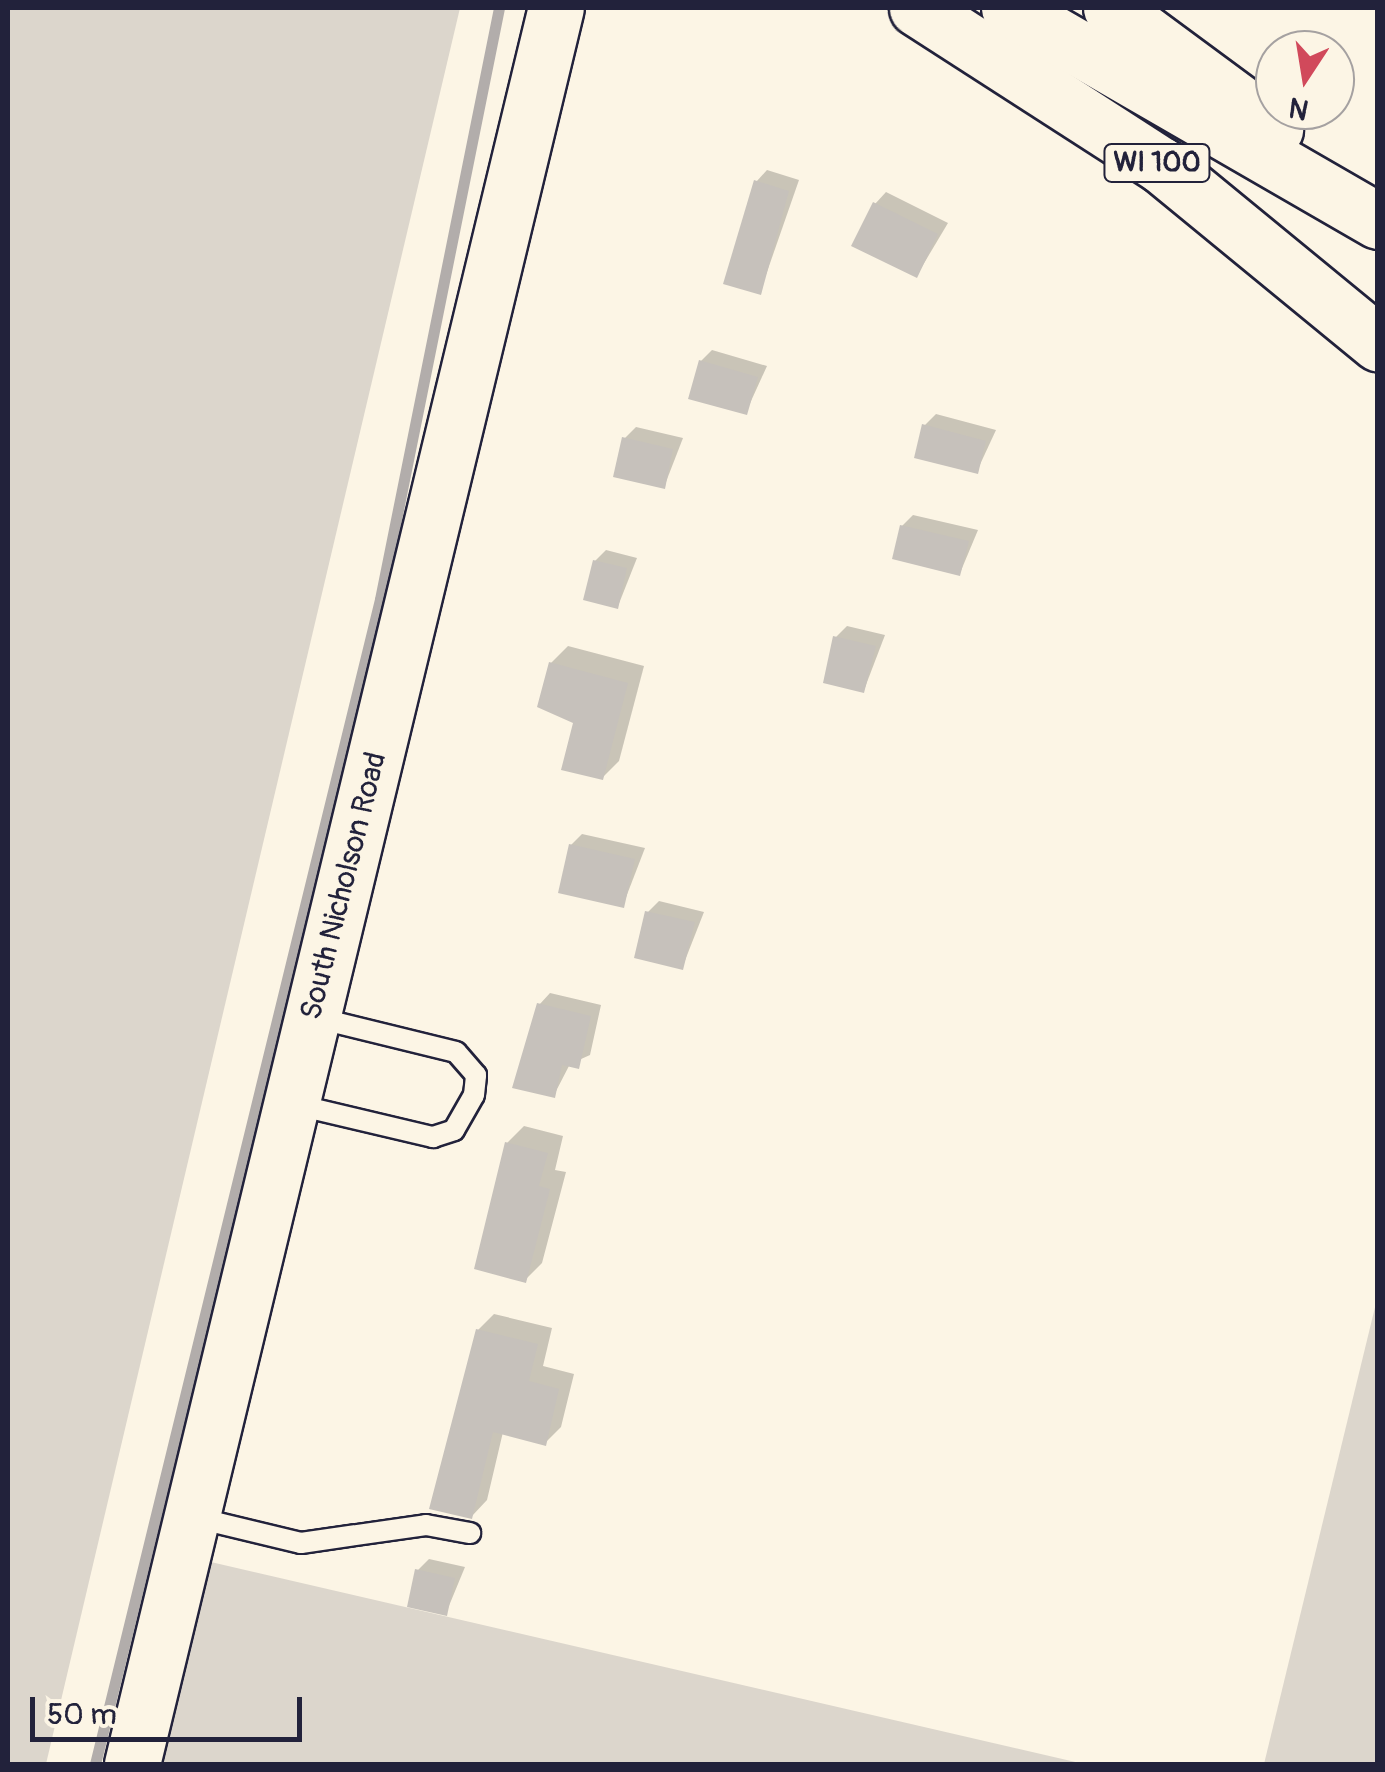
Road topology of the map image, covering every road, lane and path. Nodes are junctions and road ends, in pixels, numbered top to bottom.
1 (556, 8) edge
2 (917, 8) edge
3 (1009, 8) edge
4 (1111, 8) edge
5 (1378, 214) edge
6 (1378, 222) edge
7 (1378, 343) edge
8 (312, 1017) junction
9 (292, 1104) junction
10 (192, 1516) junction
11 (470, 1534) dead end
12 (132, 1764) edge

1 - 8 street, South Nicholson Road
2 - 7 street, WI 100
3 - 6 street
4 - 5 street
8 - 9 street, South Nicholson Road
8 - 9 lane
9 - 10 street, South Nicholson Road
10 - 11 lane
10 - 12 street, South Nicholson Road

